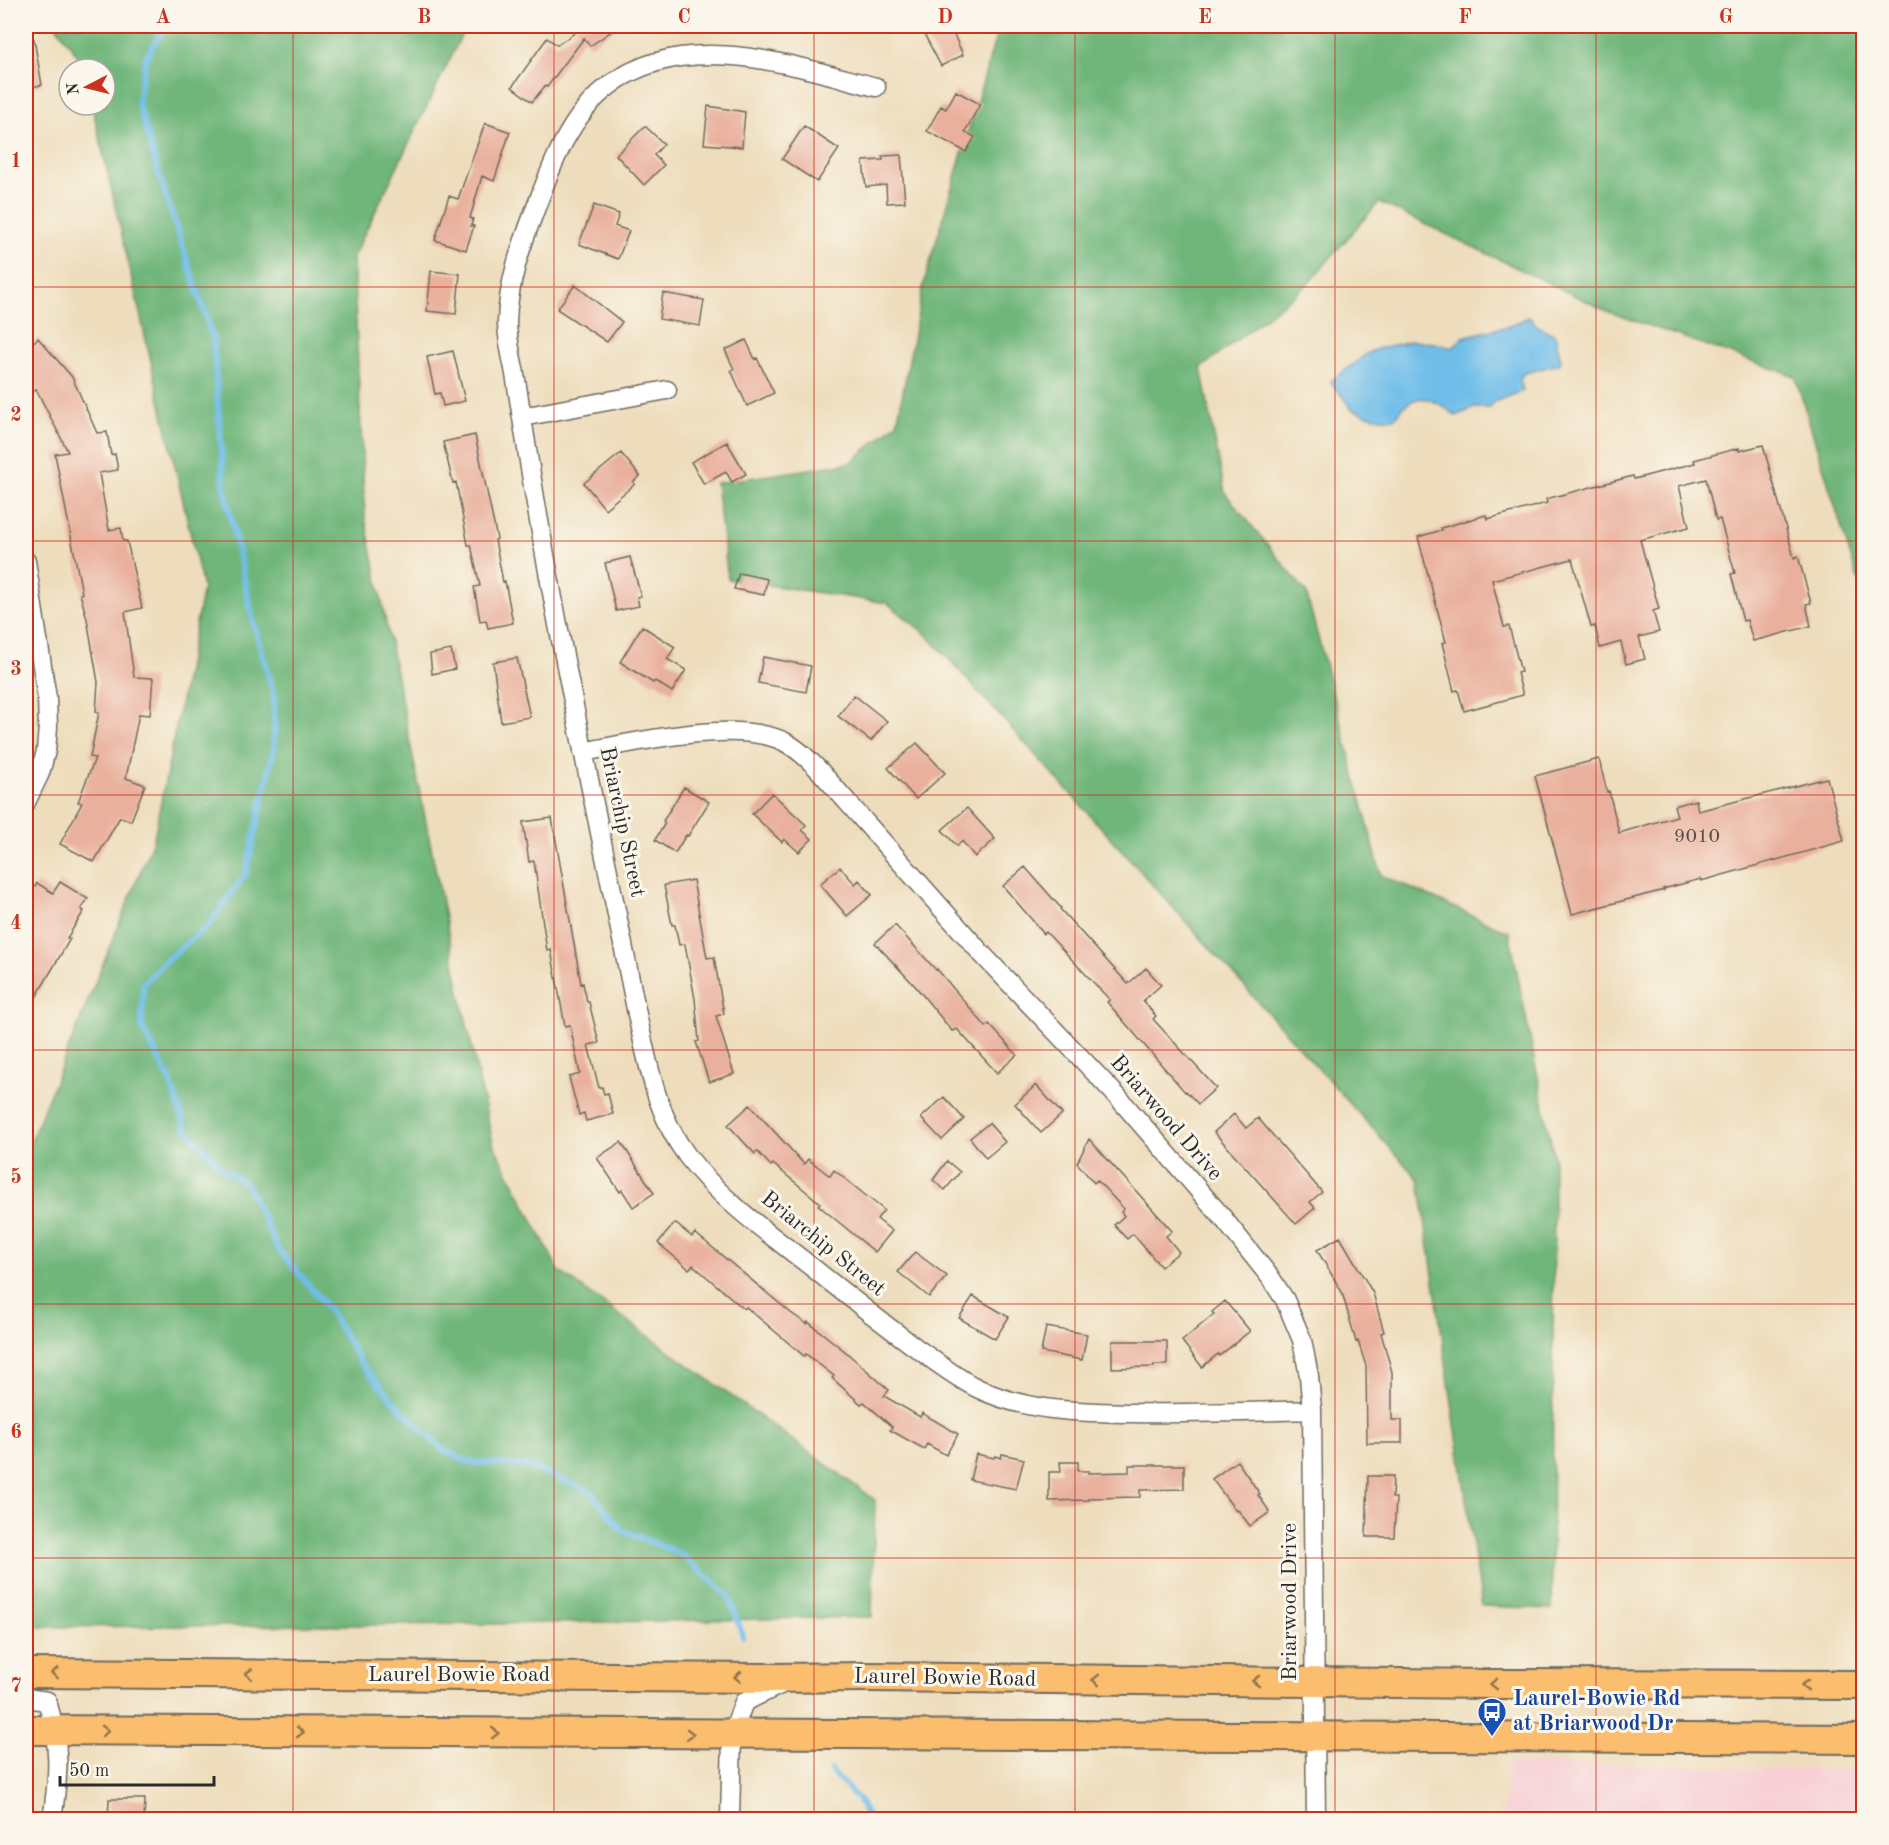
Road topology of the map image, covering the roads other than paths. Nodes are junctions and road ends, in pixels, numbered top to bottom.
1 (876, 87) dead end
2 (667, 390) dead end
3 (522, 417) junction
4 (26, 561) edge
5 (583, 752) junction
6 (26, 802) edge
7 (1312, 1410) junction
8 (26, 1673) edge
9 (796, 1677) junction
10 (1314, 1681) junction
11 (1863, 1685) edge
12 (26, 1698) edge
13 (26, 1730) edge
14 (56, 1730) junction
15 (732, 1734) junction
16 (1315, 1737) junction
17 (1863, 1739) edge
18 (52, 1820) edge
19 (730, 1820) edge
20 (1316, 1820) edge

1 - 3 street, Briarchip Street
2 - 3 street
3 - 5 street, Briarchip Street
4 - 6 street
5 - 7 street, Briarwood Drive
5 - 7 street, Briarchip Street
7 - 10 street, Briarwood Drive
9 -> 8 main road, Laurel Bowie Road
10 -> 9 main road, Laurel Bowie Road
9 - 15 street
11 -> 10 main road, Laurel Bowie Road
10 - 16 street, Briarwood Drive
12 - 14 street
13 - 14 main road
14 -> 15 main road
14 - 18 street
15 - 16 main road
15 - 19 street
16 - 17 main road
16 - 20 street, Briarwood Drive

